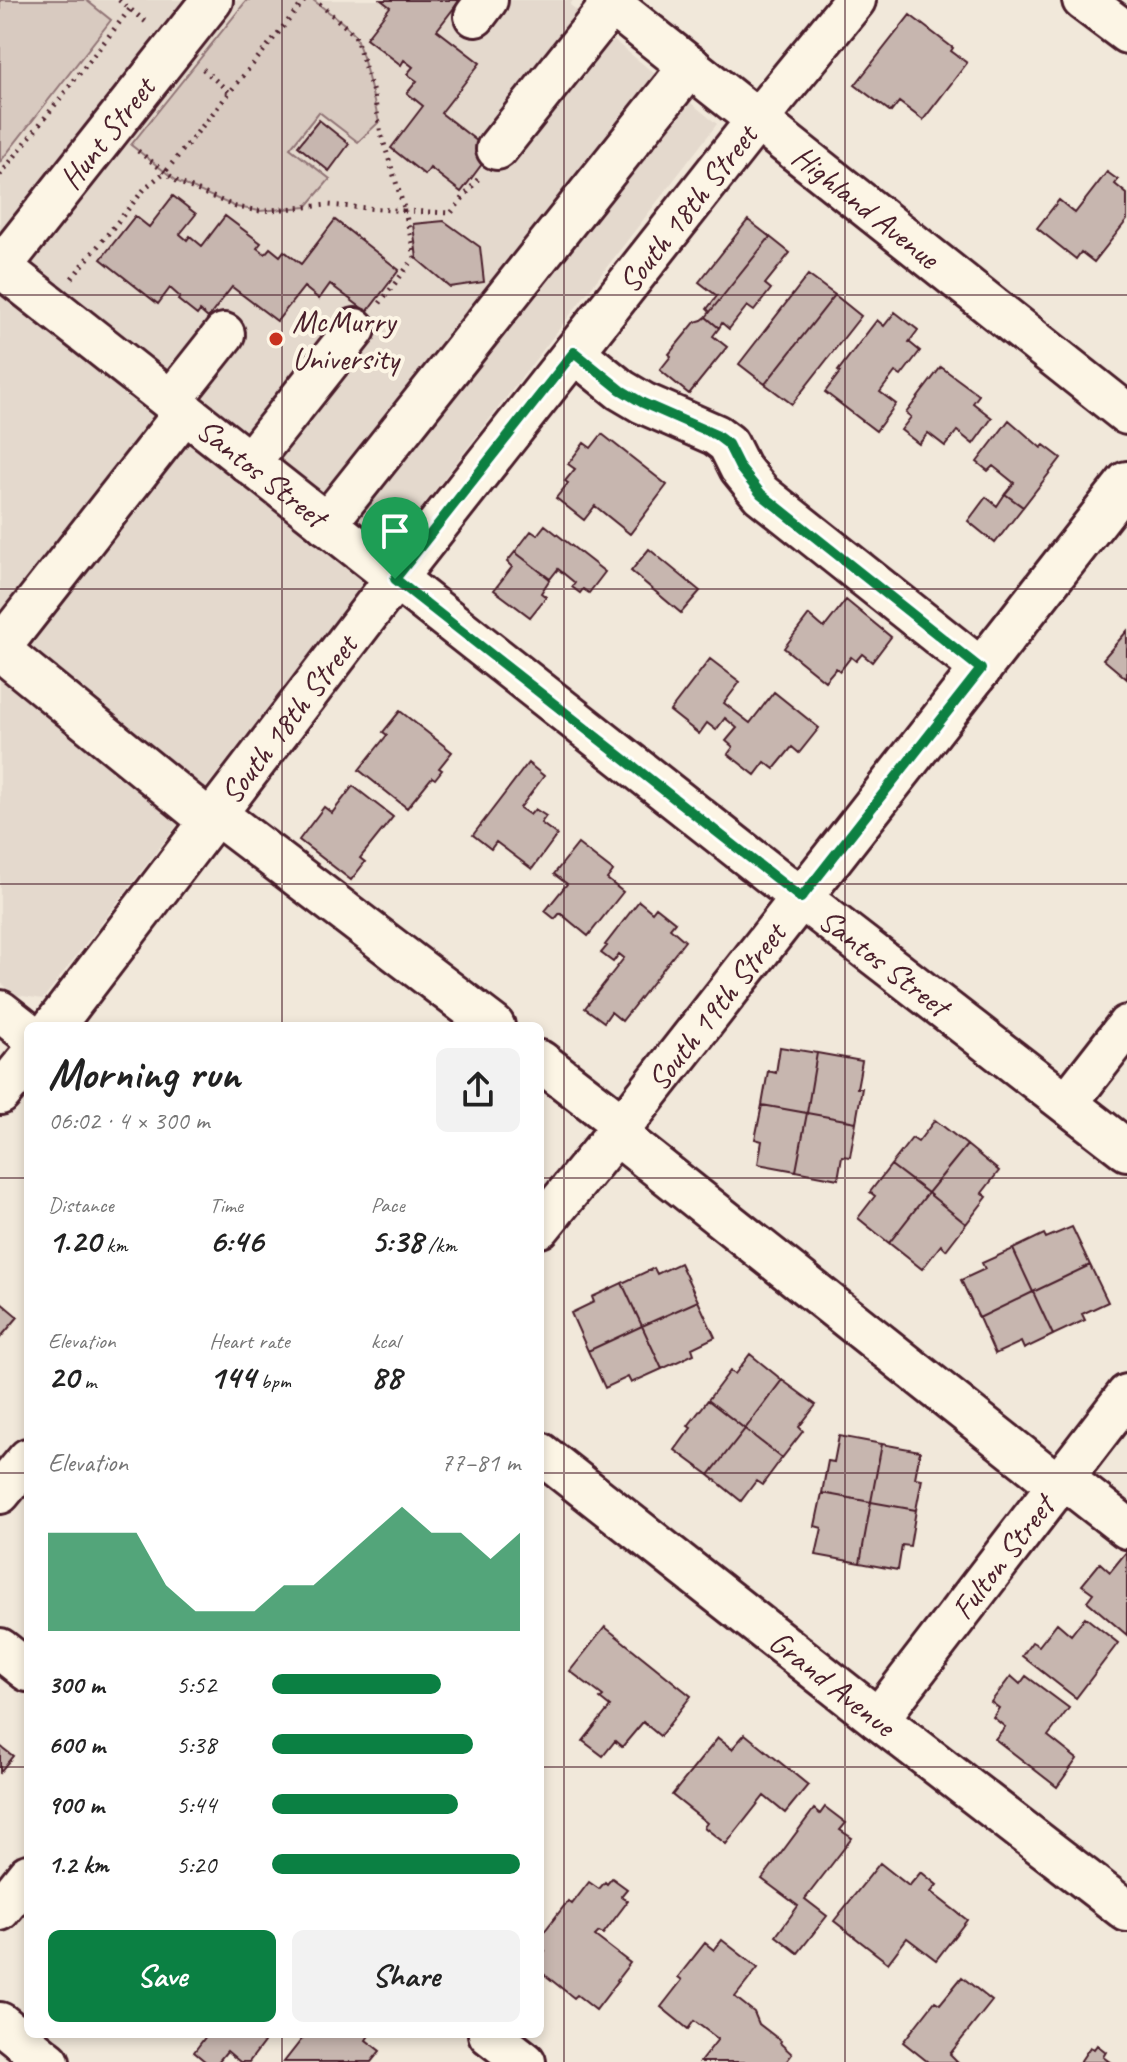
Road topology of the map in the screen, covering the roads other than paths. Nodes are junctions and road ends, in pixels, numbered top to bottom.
1 (212, 0) edge
2 (855, 0) edge
3 (1083, 0) edge
4 (609, 2) edge
5 (1127, 33) edge
6 (690, 66) junction
7 (757, 120) junction
8 (488, 164) road end
9 (0, 267) edge
10 (367, 316) road end
11 (224, 334) dead end
12 (574, 352) junction
13 (178, 407) junction
14 (1127, 414) edge
15 (249, 463) junction
16 (1127, 482) edge
17 (326, 524) junction
18 (395, 579) junction
19 (0, 649) edge
20 (981, 669) junction
21 (213, 818) junction
22 (801, 898) junction
23 (0, 1011) edge
24 (57, 1022) edge
25 (489, 1022) edge
26 (1127, 1026) edge
27 (24, 1030) edge
28 (544, 1064) edge
29 (24, 1065) edge
30 (0, 1094) edge
31 (1067, 1103) junction
32 (620, 1129) junction
33 (1127, 1150) edge
34 (544, 1222) edge
35 (1127, 1395) edge
36 (544, 1456) edge
37 (24, 1464) edge
38 (1060, 1481) junction
39 (0, 1493) edge
40 (1127, 1528) edge
41 (0, 1649) edge
42 (24, 1668) edge
43 (878, 1719) junction
44 (24, 1880) edge
45 (0, 1910) edge
46 (1127, 1911) edge
47 (0, 2023) edge
48 (494, 2038) edge
49 (49, 2062) edge
50 (525, 2062) edge

1 - 9 street, Hunt Street
2 - 7 street, South 18th Street
3 - 5 street
4 - 6 street, Highland Avenue
4 - 8 street
6 - 7 street, Highland Avenue
6 - 17 street
7 - 12 street, South 18th Street
7 - 14 street, Highland Avenue
9 - 13 street, Santos Street
10 - 15 street
11 - 13 street
12 - 18 street, South 18th Street
12 - 20 street
13 - 15 street, Santos Street
13 - 19 street
15 - 17 street, Santos Street
16 - 20 street, South 19th Street
17 - 18 street, Santos Street
18 - 21 street, South 18th Street
18 - 22 street, Santos Street
19 - 21 street
20 - 22 street, South 19th Street
21 - 24 street, South 18th Street
21 - 25 street
22 - 31 street, Santos Street
22 - 32 street, South 19th Street
23 - 27 street
26 - 31 street
28 - 32 street
29 - 30 street
31 - 33 street, Santos Street
32 - 34 street, South 19th Street
32 - 38 street
35 - 38 street, Fulton Street
36 - 43 street, Grand Avenue
37 - 39 street
38 - 40 street
38 - 43 street, Fulton Street
41 - 42 street
43 - 46 street, Grand Avenue
44 - 45 street
47 - 49 street
48 - 50 street

